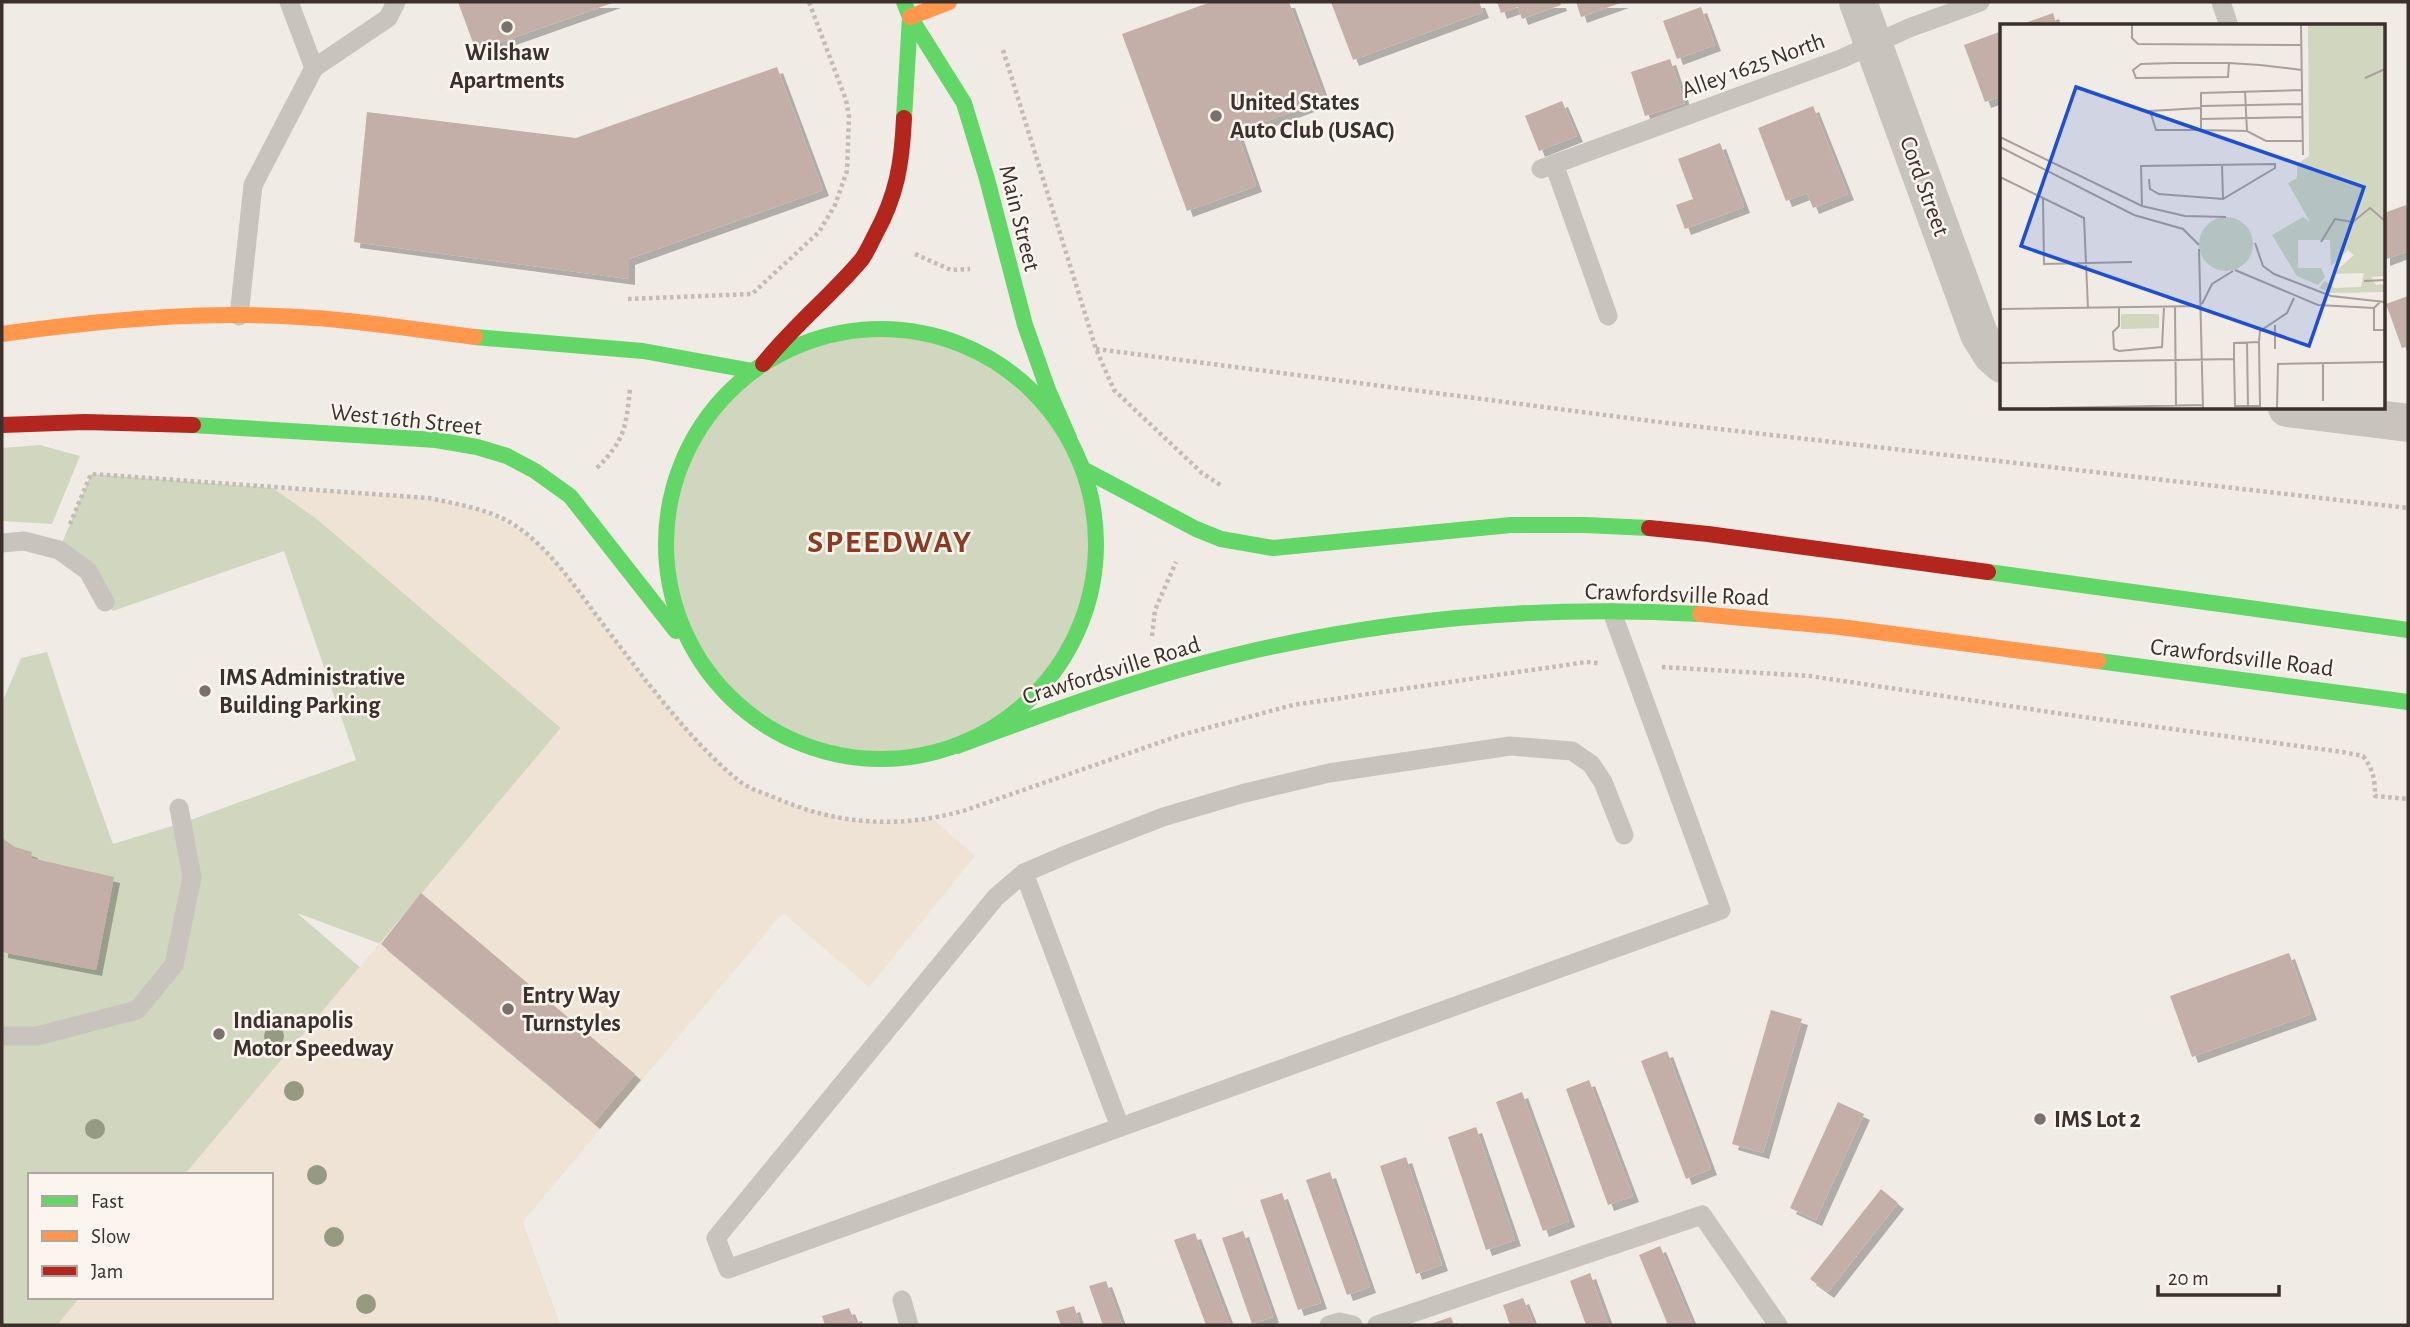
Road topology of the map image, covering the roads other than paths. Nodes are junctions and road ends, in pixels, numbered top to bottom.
1 (289, 2) edge
2 (396, 2) edge
3 (949, 2) edge
4 (1858, 2) edge
5 (1980, 2) edge
6 (2221, 2) edge
7 (907, 9) edge
8 (2229, 24) edge
9 (1874, 44) junction
10 (314, 68) junction
11 (239, 316) junction
12 (1608, 316) dead end
13 (2, 334) edge
14 (2000, 362) edge
15 (758, 368) junction
16 (2319, 410) edge
17 (2367, 413) edge
18 (2408, 423) edge
19 (2, 425) edge
20 (1069, 438) junction
21 (1083, 469) junction
22 (2, 543) edge
23 (105, 602) dead end
24 (1612, 612) junction
25 (2408, 630) edge
26 (708, 673) junction
27 (2408, 702) edge
28 (957, 746) junction
29 (179, 807) dead end
30 (1624, 835) dead end
31 (1024, 873) junction
32 (2, 1036) edge
33 (1120, 1127) junction
34 (902, 1300) dead end
35 (909, 1325) edge
36 (1329, 1325) edge
37 (1353, 1325) edge
38 (1377, 1325) edge
39 (1778, 1325) edge

1 - 10 lane
2 - 10 lane
3 - 7 main road
4 - 9 street, Cord Street
5 - 9 lane, Alley 1625 North
6 - 8 lane
7 - 15 main road
7 - 20 main road, Main Street
9 - 12 lane, Alley 1625 North
9 - 14 street, Cord Street
10 - 11 lane
11 - 13 main road
11 - 15 main road
15 - 20 main road
15 - 26 main road
16 - 17 street
17 - 18 street
19 - 26 main road, West 16th Street
20 - 21 main road
21 - 25 main road, Crawfordsville Road
21 - 28 main road
22 - 23 lane
24 - 27 main road, Crawfordsville Road
24 - 28 main road, Crawfordsville Road
24 - 33 lane
26 - 28 main road
29 - 32 lane
30 - 31 lane
31 - 33 lane
31 - 33 lane
34 - 35 lane
36 - 37 lane
38 - 39 lane

